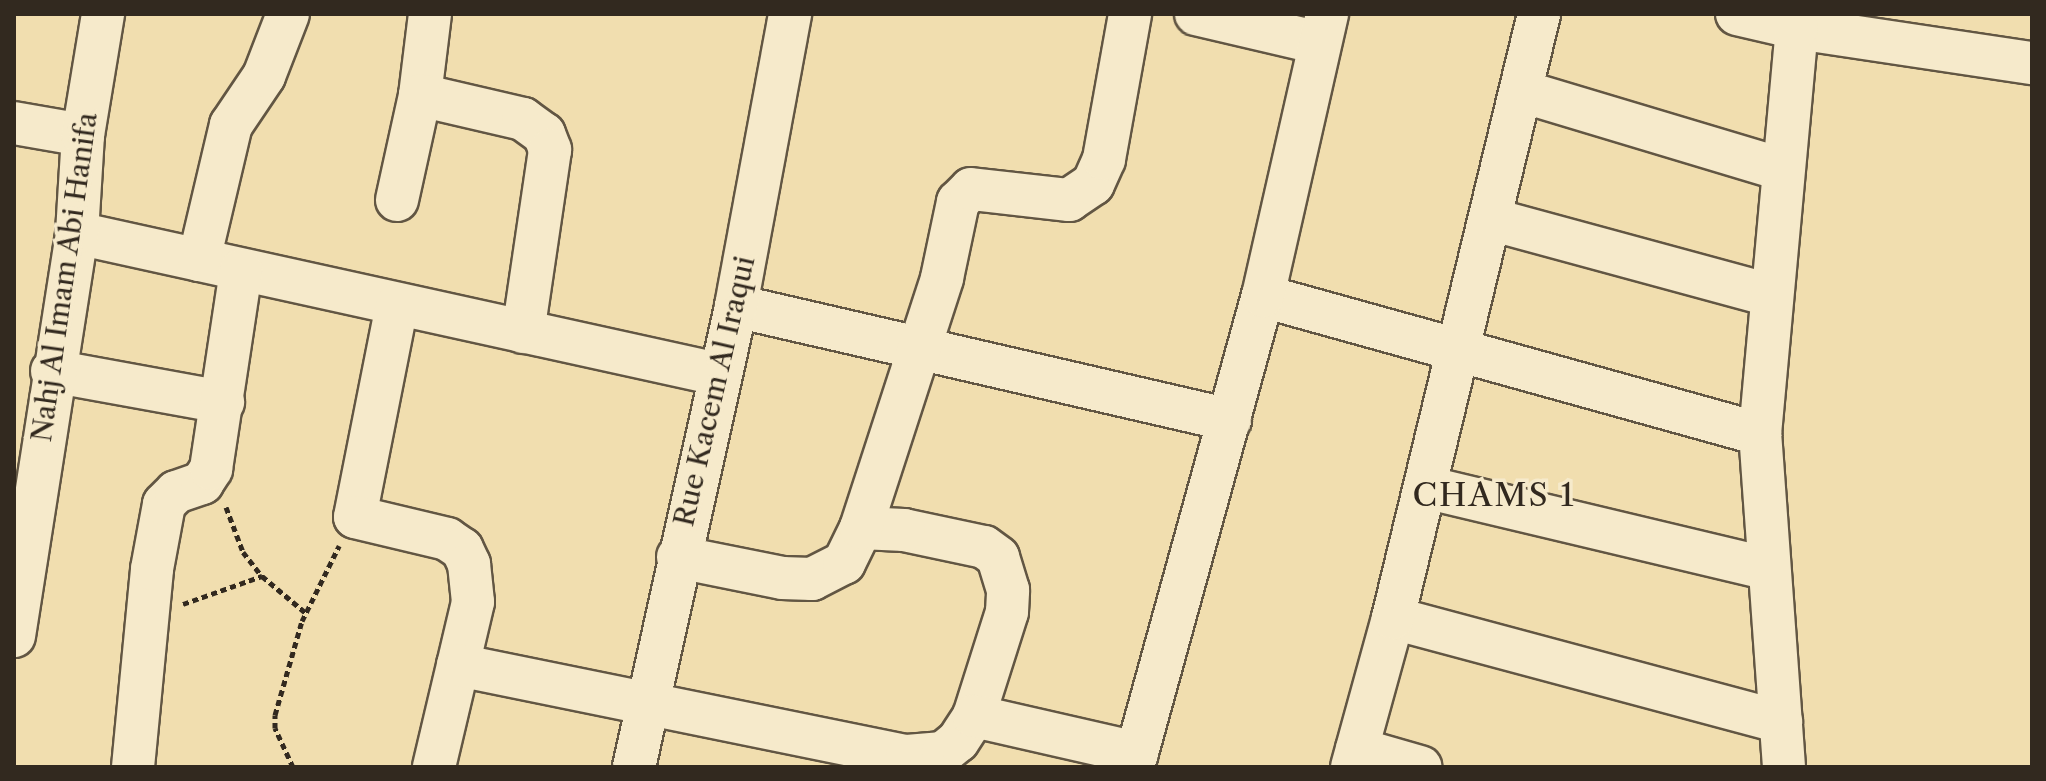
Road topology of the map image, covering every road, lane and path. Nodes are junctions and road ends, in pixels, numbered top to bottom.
1 (103, 14) edge
2 (288, 14) edge
3 (430, 14) edge
4 (790, 14) edge
5 (1130, 14) edge
6 (1196, 14) edge
7 (1539, 14) edge
8 (1737, 14) edge
9 (1793, 21) edge
10 (1323, 29) edge
11 (2032, 63) edge
12 (1521, 91) junction
13 (420, 95) junction
14 (14, 123) edge
15 (83, 135) junction
16 (1781, 169) junction
17 (397, 200) dead end
18 (1490, 219) junction
19 (77, 233) junction
20 (199, 260) junction
21 (241, 270) junction
22 (1770, 295) junction
23 (1263, 296) junction
24 (397, 305) junction
25 (736, 306) junction
26 (523, 332) junction
27 (915, 349) junction
28 (1455, 349) junction
29 (52, 371) junction
30 (718, 374) junction
31 (223, 402) junction
32 (1230, 420) junction
33 (1760, 434) junction
34 (211, 469) junction
35 (1425, 487) junction
36 (24, 493) edge
37 (355, 517) junction
38 (861, 528) junction
39 (678, 557) junction
40 (1766, 568) junction
41 (262, 576) junction
42 (306, 613) junction
43 (149, 615) junction
44 (1393, 618) junction
45 (14, 636) edge
46 (458, 665) junction
47 (646, 700) junction
48 (974, 716) junction
49 (1781, 722) junction
50 (799, 750) edge
51 (1354, 758) edge
52 (1135, 760) edge
53 (133, 767) edge
54 (293, 767) edge
55 (434, 767) edge
56 (634, 767) edge
57 (1420, 767) edge
58 (1784, 767) edge

1 - 15 street, Nahj Al Imam Abi Hanifa
2 - 20 street
3 - 13 street
4 - 25 street, Rue Kacem Al Iraqui
5 - 27 street
6 - 10 street
7 - 12 street
8 - 9 street
9 - 11 street
9 - 16 street
10 - 23 street
12 - 16 street
12 - 18 street
13 - 17 street
13 - 26 street
14 - 15 street
15 - 19 street, Nahj Al Imam Abi Hanifa
16 - 22 street
18 - 22 street
18 - 28 street
19 - 20 street
19 - 29 street, Nahj Al Imam Abi Hanifa
20 - 21 street
21 - 24 street
21 - 31 street
22 - 33 street
23 - 28 street
23 - 32 street
24 - 26 street
24 - 37 street
25 - 27 street
25 - 30 street, Rue Kacem Al Iraqui
26 - 30 street
27 - 32 street
27 - 38 street
28 - 33 street
28 - 35 street
29 - 31 street
29 - 36 street, Nahj Al Imam Abi Hanifa
30 - 39 street, Rue Kacem Al Iraqui
31 - 34 street
32 - 52 street
33 - 40 street
34 - 41 path
34 - 43 street
35 - 40 street
35 - 44 street
36 - 45 street, Nahj Al Imam Abi Hanifa
37 - 42 path
37 - 46 street
38 - 39 street
38 - 48 street
39 - 47 street, Rue Kacem Al Iraqui
40 - 49 street
41 - 42 path
41 - 43 path
42 - 54 path
43 - 53 street
44 - 49 street
44 - 51 street
46 - 47 street
46 - 55 street
47 - 50 street
47 - 56 street, Rue Kacem Al Iraqui
48 - 50 street
48 - 52 street
49 - 58 street
51 - 57 street

